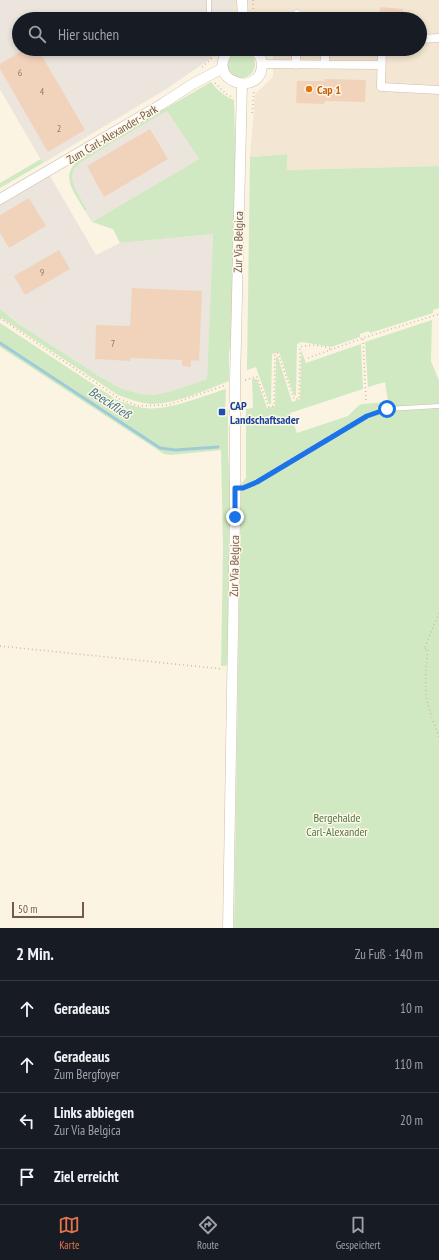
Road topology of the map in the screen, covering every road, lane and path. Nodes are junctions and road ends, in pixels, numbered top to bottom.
1 (209, 0) edge
2 (242, 0) edge
3 (253, 0) edge
4 (209, 12) edge
5 (242, 12) edge
6 (254, 12) edge
7 (439, 38) edge
8 (427, 39) edge
9 (224, 56) edge
10 (259, 56) edge
11 (296, 56) edge
12 (325, 56) edge
13 (381, 56) edge
14 (262, 64) junction
15 (296, 65) junction
16 (325, 65) junction
17 (380, 65) junction
18 (223, 68) junction
19 (242, 84) junction
20 (259, 87) dead end
21 (439, 90) edge
22 (252, 115) dead end
23 (0, 199) edge
24 (439, 314) edge
25 (0, 318) edge
26 (363, 338) junction
27 (332, 350) junction
28 (308, 358) dead end
29 (240, 381) junction
30 (366, 401) dead end
31 (439, 406) edge
32 (235, 488) junction
33 (439, 613) edge
34 (0, 646) edge
35 (233, 670) junction
36 (439, 737) edge
37 (228, 928) edge

1 - 4 lane
2 - 5 street
3 - 6 path
7 - 8 street
9 - 18 street
10 - 14 street
11 - 15 street
12 - 16 street
13 - 17 street
14 - 15 street
14 - 19 street
15 - 16 street
16 - 17 street
17 - 21 street
18 - 19 street
18 - 23 street, Zum Carl-Alexander-Park
19 - 29 street, Zur Via Belgica
20 - 22 path
24 - 26 path
25 - 29 path
26 - 27 path
26 - 30 path
27 - 28 path
27 - 29 path
29 - 32 street, Zur Via Belgica
31 - 32 lane
32 - 35 street, Zur Via Belgica
33 - 36 path
34 - 35 path
35 - 37 street, Zur Via Belgica

